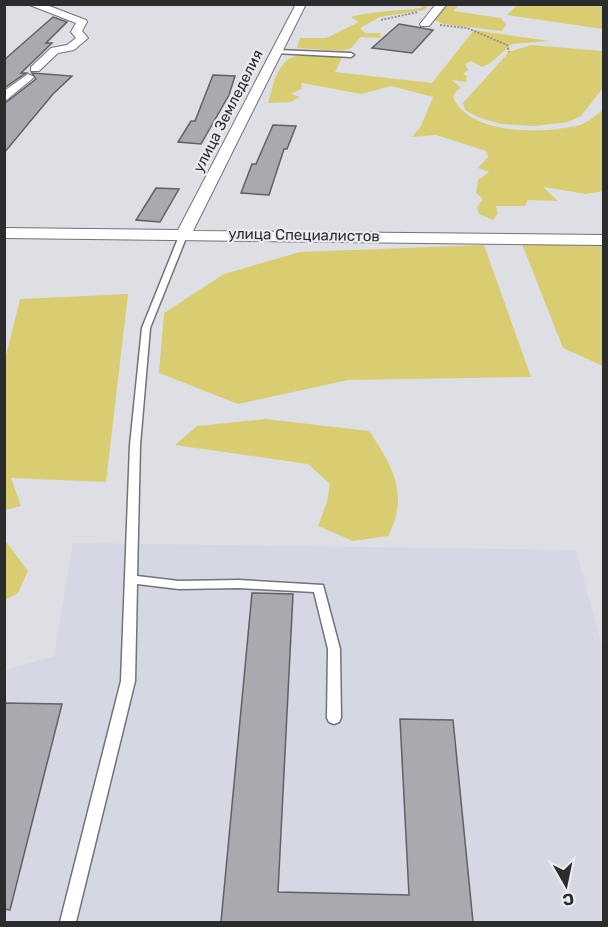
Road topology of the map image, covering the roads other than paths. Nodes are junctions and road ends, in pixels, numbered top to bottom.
1 (32, 4) edge
2 (301, 4) edge
3 (442, 4) edge
4 (425, 24) dead end
5 (277, 52) junction
6 (351, 55) dead end
7 (4, 98) edge
8 (4, 233) edge
9 (184, 233) junction
10 (603, 240) edge
11 (131, 579) junction
12 (334, 718) dead end
13 (68, 922) edge

1 - 7 street
2 - 5 street, улица Земледелия
3 - 4 street
5 - 6 lane
5 - 9 street, улица Земледелия
8 - 9 street, улица Специалистов
9 - 10 street, улица Специалистов
9 - 11 lane
11 - 12 lane
11 - 13 lane

